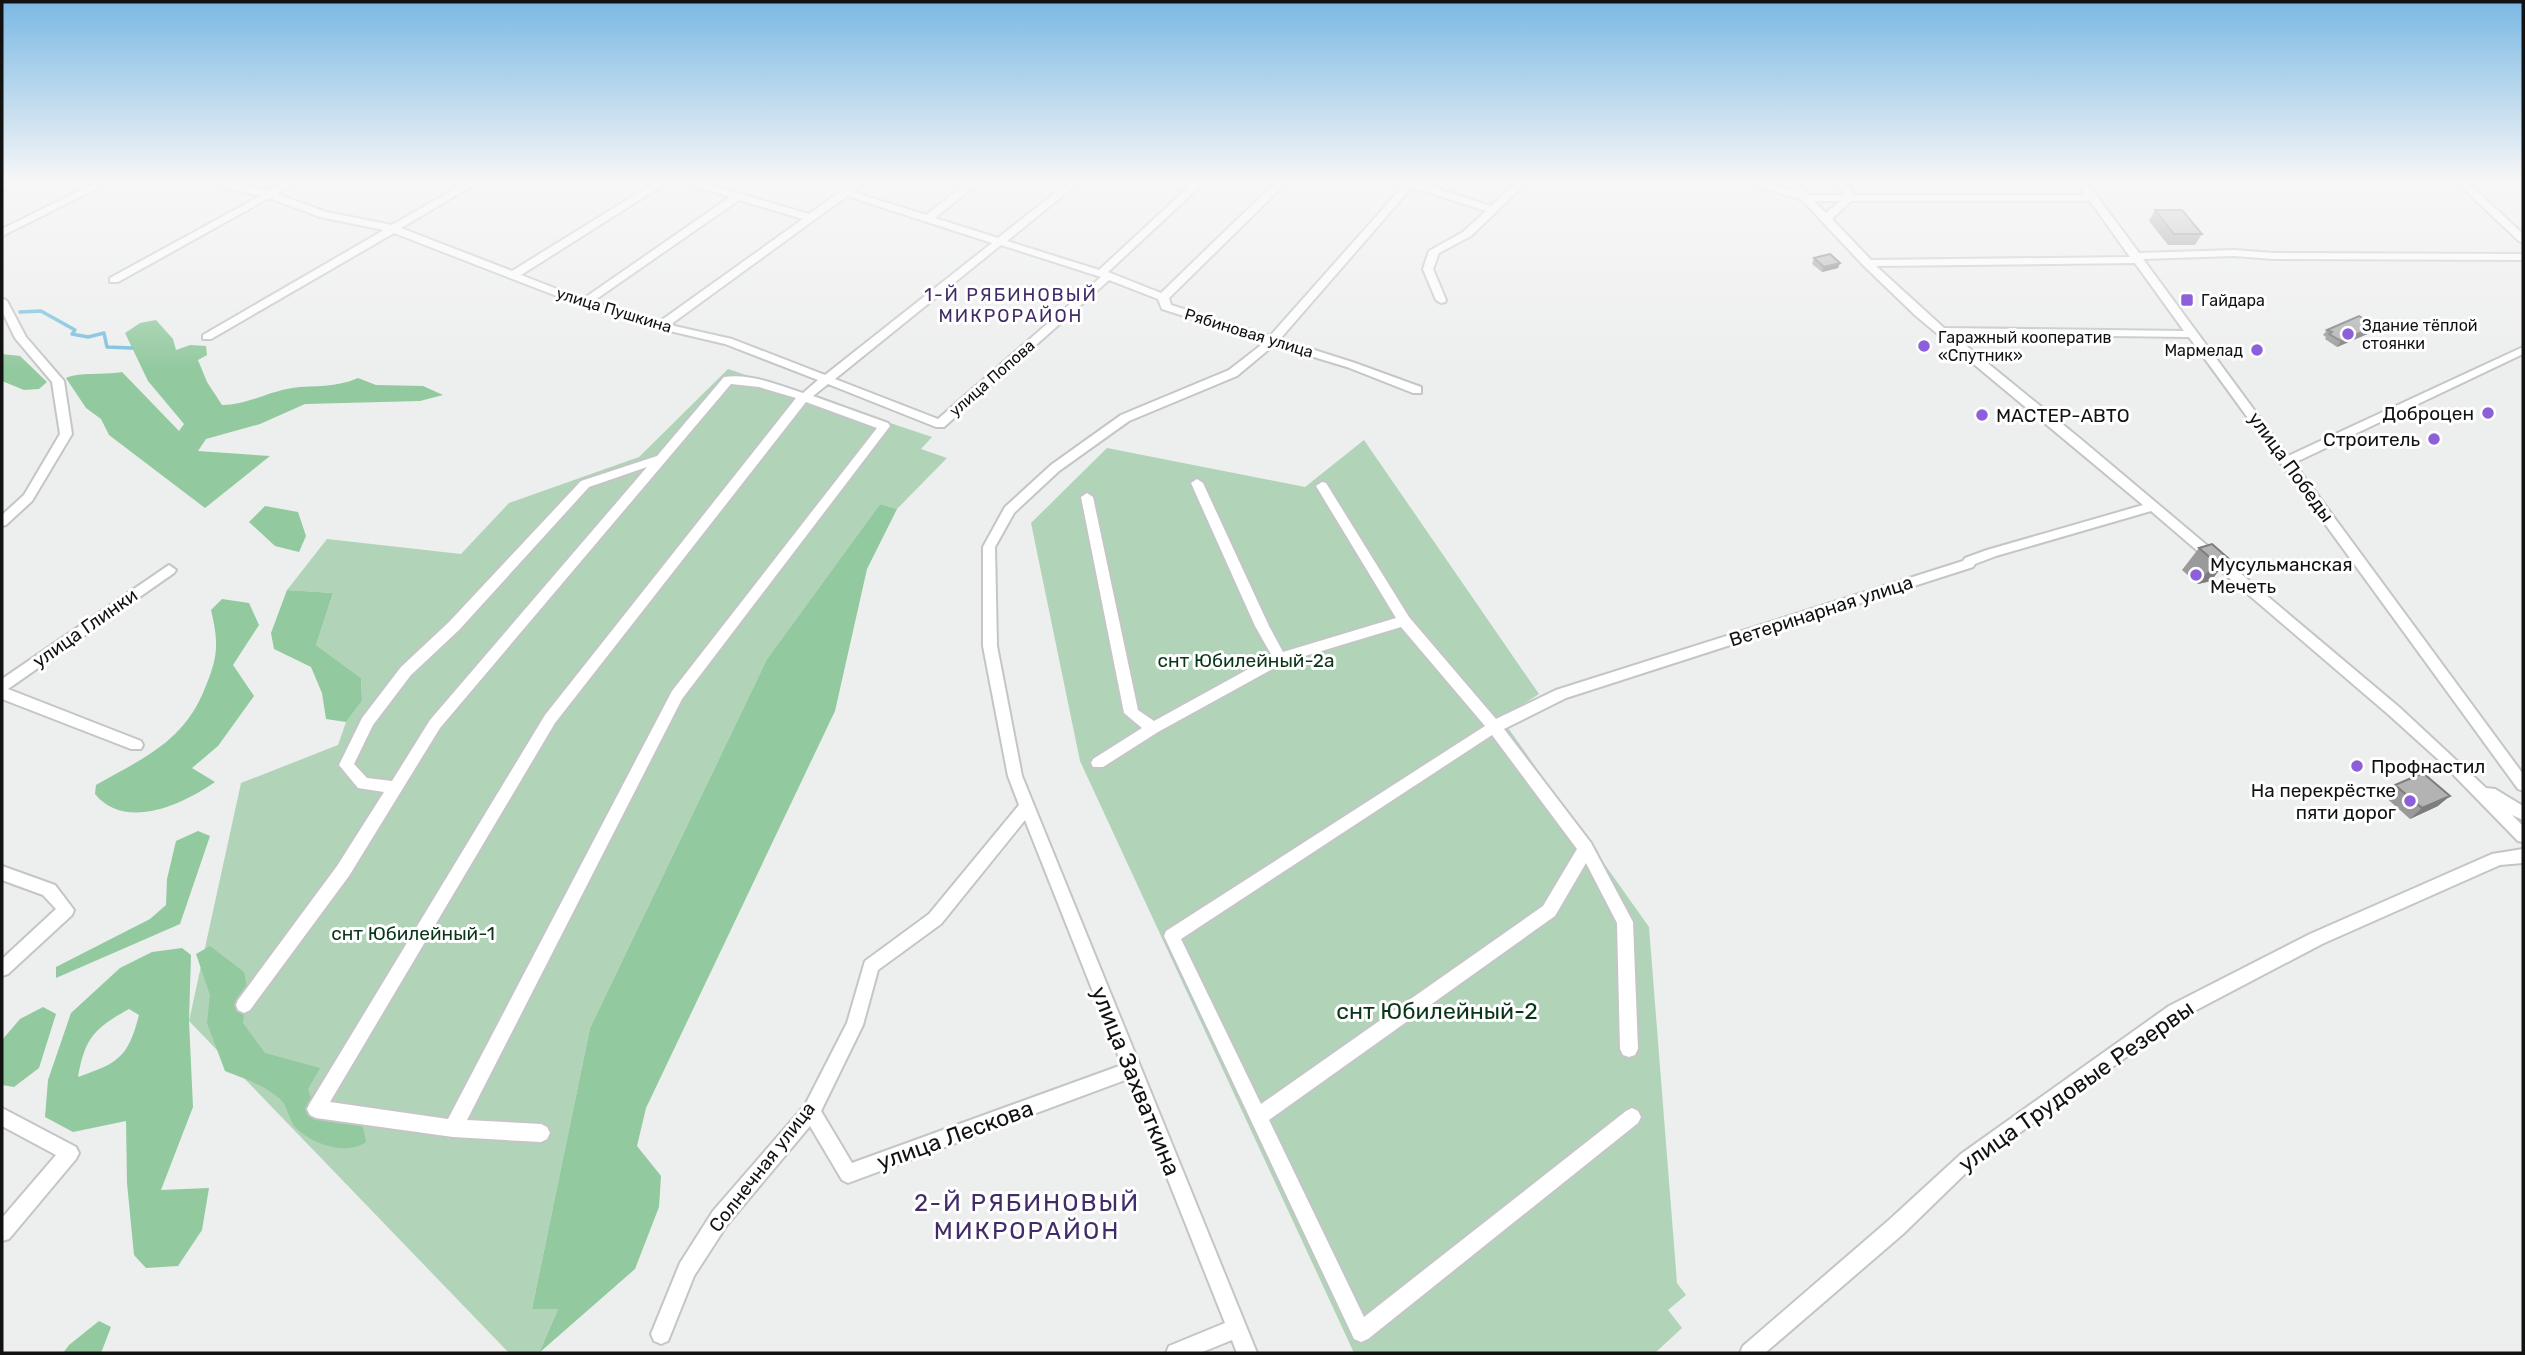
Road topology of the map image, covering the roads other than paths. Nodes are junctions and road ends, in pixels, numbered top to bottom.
1 (181, 243) edge
2 (365, 243) edge
3 (429, 243) edge
4 (565, 243) edge
5 (670, 243) edge
6 (775, 243) edge
7 (995, 243) edge
8 (1005, 243) edge
9 (1137, 243) edge
10 (1219, 243) edge
11 (1354, 243) edge
12 (1449, 243) edge
13 (1849, 243) edge
14 (2125, 243) edge
15 (2523, 257) edge
16 (2136, 258) junction
17 (1867, 263) junction
18 (1105, 275) junction
19 (512, 276) junction
20 (114, 280) dead end
21 (1163, 297) junction
22 (2, 300) edge
23 (1441, 300) dead end
24 (584, 303) junction
25 (661, 326) junction
26 (1941, 331) junction
27 (2193, 334) junction
28 (207, 337) dead end
29 (1272, 341) junction
30 (2523, 350) edge
31 (826, 380) junction
32 (1417, 390) dead end
33 (803, 398) junction
34 (940, 424) joint
35 (660, 458) junction
36 (2287, 461) junction
37 (1197, 483) dead end
38 (1322, 485) dead end
39 (1087, 497) dead end
40 (2151, 507) junction
41 (2, 522) edge
42 (169, 570) dead end
43 (1404, 621) junction
44 (1280, 658) junction
45 (2, 686) edge
46 (2, 693) edge
47 (1494, 727) junction
48 (1153, 728) junction
49 (136, 745) dead end
50 (2500, 754) junction
51 (2446, 758) junction
52 (1098, 763) dead end
53 (2523, 785) edge
54 (394, 787) junction
55 (1027, 807) junction
56 (2523, 812) edge
57 (2523, 833) edge
58 (1586, 848) junction
59 (2523, 856) edge
60 (2498, 859) junction
61 (2, 873) edge
62 (2, 969) edge
63 (244, 1005) dead end
64 (1629, 1049) dead end
65 (1132, 1070) junction
66 (811, 1111) junction
67 (1259, 1116) junction
68 (2, 1117) edge
69 (1632, 1117) dead end
70 (453, 1128) junction
71 (541, 1133) dead end
72 (2, 1232) edge
73 (1237, 1329) junction
74 (661, 1334) dead end
75 (1176, 1353) edge
76 (1247, 1353) edge
77 (1750, 1353) edge

1 - 20 street
2 - 28 street
3 - 19 street, улица Пушкина
4 - 19 street
5 - 24 street
6 - 25 street
7 - 31 street
8 - 18 street, Рябиновая улица
9 - 18 street, улица Попова
10 - 21 street
11 - 29 street
12 - 23 street
13 - 17 street
14 - 16 street, улица Победы
15 - 16 street
16 - 17 street
16 - 27 street, улица Победы
17 - 26 street
18 - 21 street, Рябиновая улица
18 - 34 street, улица Попова
19 - 24 street, улица Пушкина
21 - 29 street, Рябиновая улица
22 - 41 street
24 - 25 street, улица Пушкина
25 - 31 street, улица Пушкина
26 - 27 street
26 - 40 street
27 - 36 street, улица Победы
29 - 32 street, Рябиновая улица
29 - 55 street
30 - 36 street
31 - 33 street
31 - 34 street, улица Пушкина
33 - 35 street
33 - 70 street
33 - 70 street
35 - 54 street
35 - 54 street
36 - 50 street, улица Победы
37 - 44 street
38 - 43 street
39 - 48 street
40 - 47 street, Ветеринарная улица
40 - 51 street
42 - 45 street, улица Глинки
43 - 44 street
43 - 47 street
44 - 48 street
46 - 49 street
47 - 58 street
47 - 67 street, Ветеринарная улица
48 - 52 street
50 - 53 street, улица Победы
50 - 56 street, улица Победы
51 - 56 street
51 - 57 street
54 - 63 street
55 - 65 street, улица Захваткина
55 - 66 street, Солнечная улица
57 - 60 street
58 - 64 street
58 - 67 street
59 - 60 street, улица Трудовые Резервы
60 - 77 street, улица Трудовые Резервы
61 - 62 street
65 - 66 street, улица Лескова
65 - 73 street, улица Захваткина
66 - 74 street, Солнечная улица
67 - 69 street
68 - 72 street
70 - 71 street
73 - 75 street
73 - 76 street, улица Захваткина

